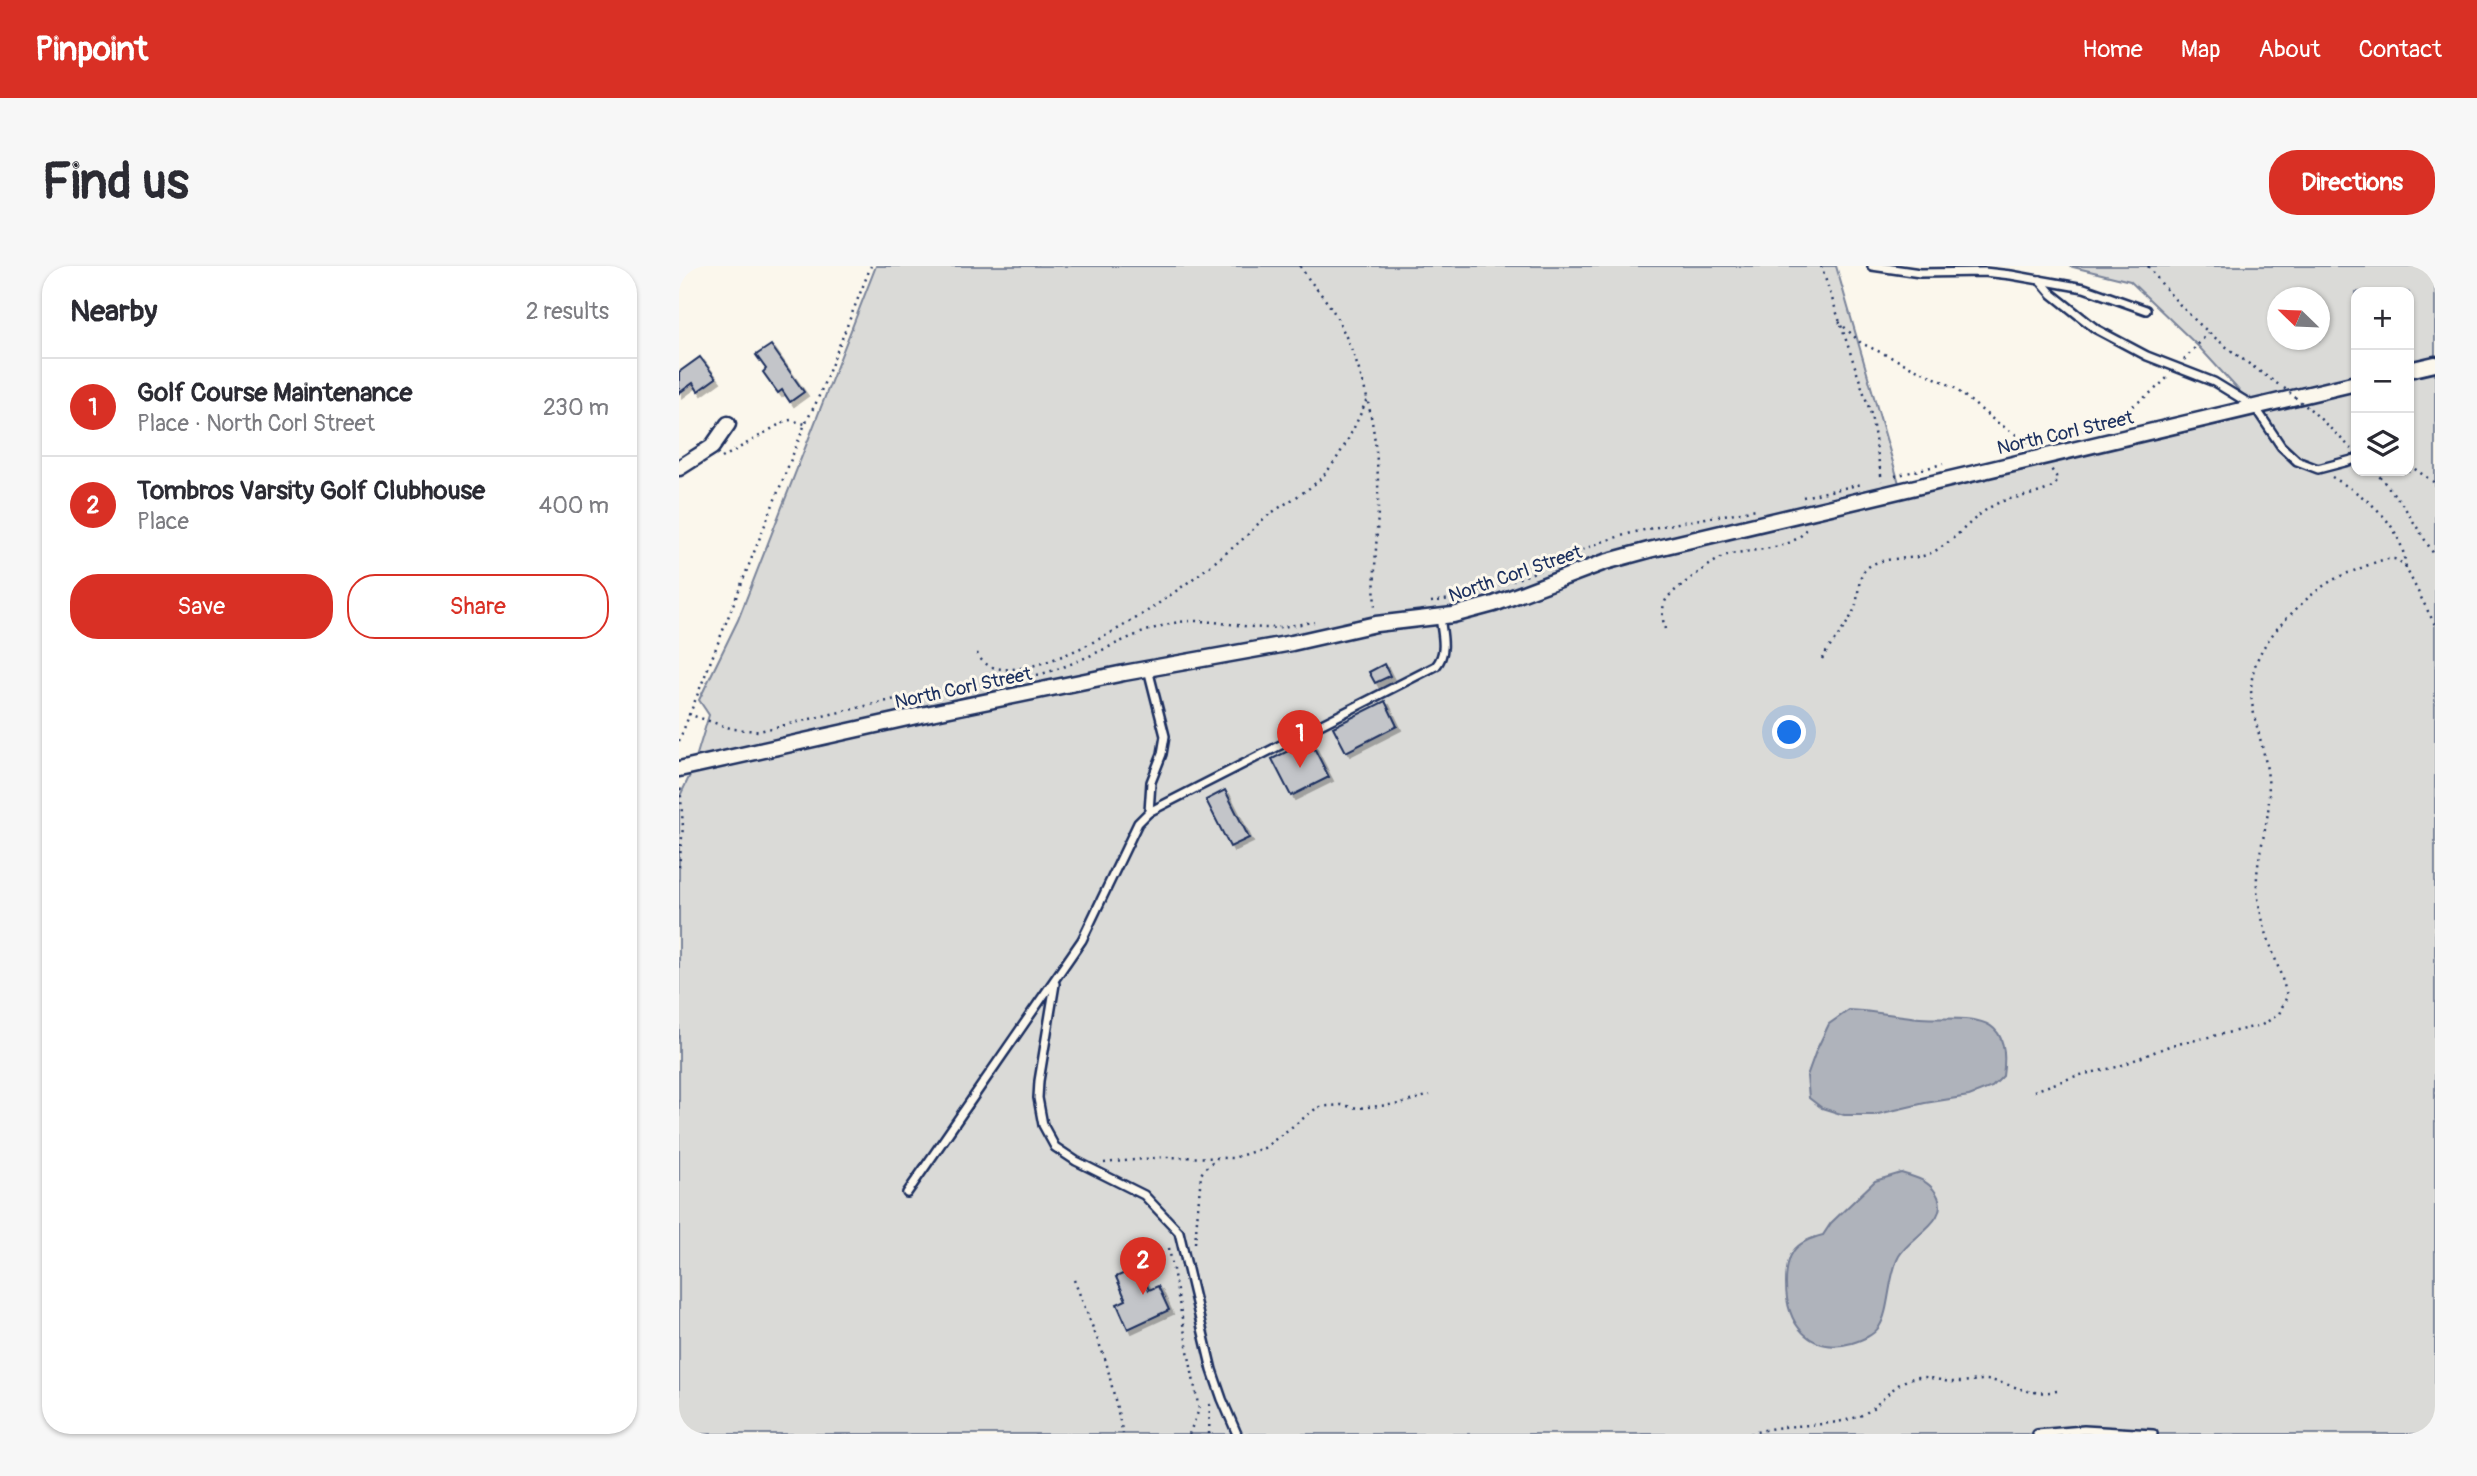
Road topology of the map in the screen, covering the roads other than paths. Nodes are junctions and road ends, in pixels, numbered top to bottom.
1 (1872, 266) edge
2 (2041, 280) junction
3 (2146, 310) dead end
4 (2435, 364) edge
5 (2414, 369) edge
6 (2351, 384) edge
7 (2255, 407) junction
8 (728, 424) dead end
9 (2351, 460) edge
10 (679, 468) edge
11 (1440, 617) junction
12 (1147, 668) junction
13 (679, 769) edge
14 (1149, 812) junction
15 (1056, 980) junction
16 (908, 1193) dead end
17 (1237, 1434) edge
18 (2037, 1434) edge
19 (2153, 1434) edge

1 - 2 lane
2 - 3 lane
2 - 7 lane
4 - 5 street
6 - 7 street, North Corl Street
7 - 9 lane
7 - 11 street, North Corl Street
8 - 10 street
11 - 12 street, North Corl Street
11 - 14 lane
12 - 13 street, North Corl Street
12 - 14 lane
14 - 15 lane
15 - 16 lane
15 - 17 lane
18 - 19 lane

